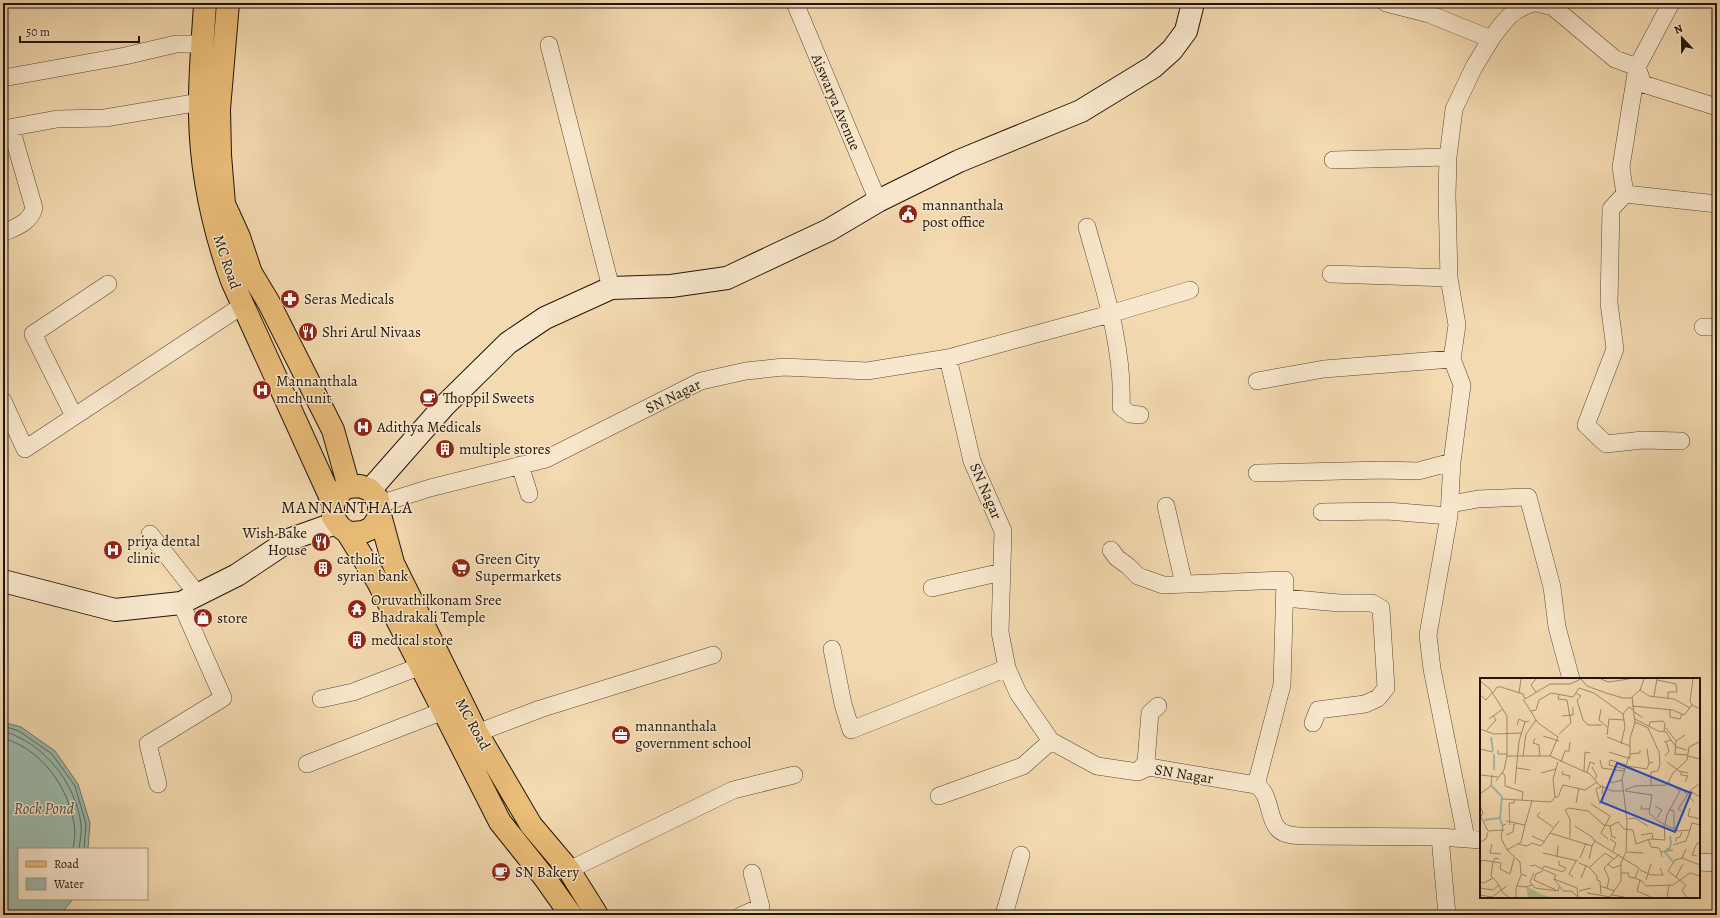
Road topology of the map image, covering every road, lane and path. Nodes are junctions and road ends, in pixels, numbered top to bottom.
1 (205, 3) edge
2 (228, 3) edge
3 (795, 3) edge
4 (1193, 3) edge
5 (1386, 3) edge
6 (1534, 3) edge
7 (1537, 3) edge
8 (1671, 3) edge
9 (1491, 39) junction
10 (203, 44) junction
11 (549, 45) dead end
12 (1637, 67) junction
13 (3, 78) edge
14 (200, 102) junction
15 (1717, 107) edge
16 (7, 129) edge
17 (1448, 157) junction
18 (1333, 160) dead end
19 (1625, 194) junction
20 (878, 201) junction
21 (1717, 204) edge
22 (1087, 227) dead end
23 (3, 233) edge
24 (1331, 274) dead end
25 (1448, 278) junction
26 (108, 284) dead end
27 (611, 288) junction
28 (1190, 290) dead end
29 (243, 305) junction
30 (1110, 314) junction
31 (948, 358) junction
32 (1452, 359) junction
33 (1257, 381) dead end
34 (3, 401) edge
35 (1140, 415) dead end
36 (74, 416) junction
37 (1682, 441) dead end
38 (1452, 462) junction
39 (520, 465) junction
40 (1257, 472) dead end
41 (529, 494) dead end
42 (370, 499) junction
43 (1166, 506) dead end
44 (1450, 509) junction
45 (1322, 512) dead end
46 (339, 519) junction
47 (150, 534) dead end
48 (1111, 550) dead end
49 (1002, 572) junction
50 (3, 581) edge
51 (1184, 584) junction
52 (932, 588) dead end
53 (1285, 598) junction
54 (189, 599) junction
55 (832, 649) dead end
56 (713, 655) dead end
57 (421, 666) junction
58 (1008, 668) junction
59 (1571, 678) edge
60 (321, 699) dead end
61 (1158, 706) dead end
62 (444, 711) junction
63 (1313, 723) dead end
64 (477, 733) junction
65 (1052, 741) junction
66 (307, 764) dead end
67 (1138, 772) junction
68 (794, 775) dead end
69 (158, 784) dead end
70 (1256, 785) junction
71 (938, 796) dead end
72 (1440, 837) junction
73 (1473, 839) edge
74 (1021, 855) dead end
75 (1700, 862) edge
76 (1717, 863) edge
77 (569, 870) junction
78 (752, 873) dead end
79 (571, 915) edge
80 (597, 915) edge
81 (742, 915) edge
82 (1004, 915) edge
83 (1447, 915) edge

1 - 10 main road, MC Road
2 - 42 main road, MC Road
3 - 20 street, Aiswarya Avenue
4 - 20 main road
5 - 9 street
6 - 9 street
7 - 12 street
8 - 12 street
9 - 17 street
10 - 13 street
10 - 14 main road, MC Road
11 - 27 street
12 - 15 street
12 - 19 street
14 - 16 street
14 - 29 main road, MC Road
16 - 23 street
17 - 18 street
17 - 25 street
19 - 21 street
19 - 37 street
20 - 27 main road
22 - 30 street
24 - 25 street
25 - 32 street
26 - 36 street
27 - 42 main road
28 - 30 street
29 - 36 street
29 - 46 main road, MC Road
30 - 31 street
30 - 35 street
31 - 39 street, SN Nagar
31 - 49 street, SN Nagar
32 - 33 street
32 - 38 street
34 - 36 street
38 - 40 street
38 - 44 street
39 - 41 street
39 - 42 street, SN Nagar
42 - 46 main road
42 - 46 main road
42 - 64 main road, MC Road
43 - 51 street
44 - 45 street
44 - 59 street
44 - 73 street
46 - 54 main road
46 - 57 main road, MC Road
47 - 54 street
48 - 51 street
49 - 52 street
49 - 58 street, SN Nagar
50 - 54 main road
51 - 53 street
53 - 63 street
53 - 70 street
54 - 69 street
55 - 58 street
56 - 64 street
57 - 60 street
57 - 62 main road, MC Road
58 - 65 street, SN Nagar
61 - 67 street
62 - 66 street
62 - 79 main road, MC Road
64 - 77 main road, MC Road
65 - 67 street, SN Nagar
65 - 71 street
67 - 70 street, SN Nagar
68 - 77 street
70 - 72 street
72 - 73 street
72 - 83 street
74 - 82 street
75 - 76 street
77 - 80 main road, MC Road
78 - 81 street

